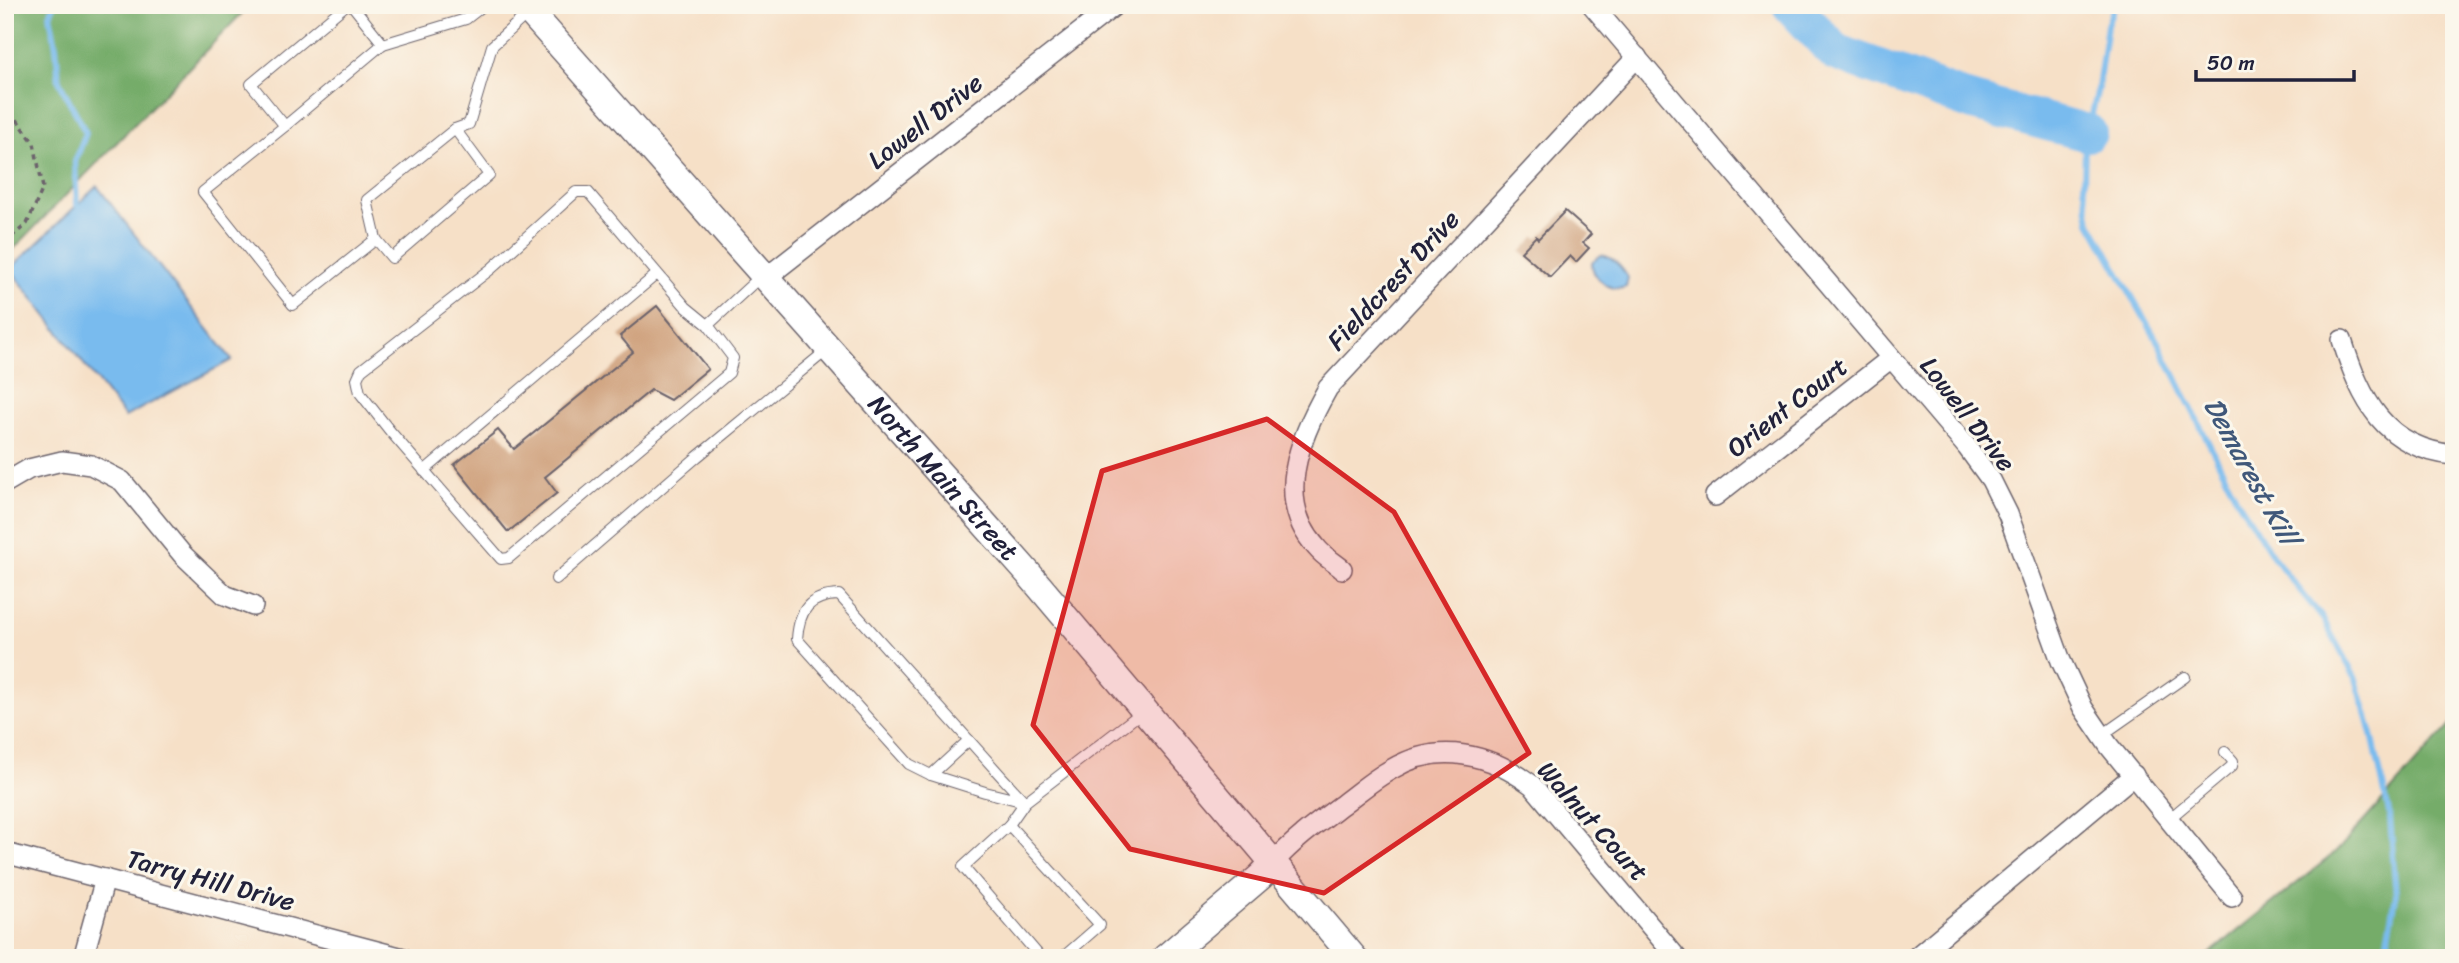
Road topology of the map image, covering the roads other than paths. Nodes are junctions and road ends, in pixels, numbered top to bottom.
1 (346, 5) edge
2 (352, 5) edge
3 (484, 5) edge
4 (1115, 5) edge
5 (1592, 5) edge
6 (527, 8) edge
7 (383, 44) junction
8 (1637, 57) junction
9 (285, 126) junction
10 (455, 129) junction
11 (376, 239) junction
12 (657, 274) junction
13 (765, 275) junction
14 (708, 325) junction
15 (2342, 340) dead end
16 (828, 350) junction
17 (1891, 359) junction
18 (2454, 455) edge
19 (424, 471) junction
20 (5, 482) edge
21 (1715, 496) dead end
22 (1342, 569) dead end
23 (556, 579) dead end
24 (253, 606) dead end
25 (2185, 677) dead end
26 (1146, 710) junction
27 (2102, 735) junction
28 (969, 740) junction
29 (2225, 752) dead end
30 (932, 775) junction
31 (2134, 775) junction
32 (1026, 802) junction
33 (2169, 819) junction
34 (1009, 825) junction
35 (5, 853) edge
36 (1274, 862) junction
37 (105, 879) junction
38 (2232, 897) dead end
39 (83, 958) edge
40 (403, 958) edge
41 (1041, 958) edge
42 (1062, 958) edge
43 (1165, 958) edge
44 (1354, 958) edge
45 (1677, 958) edge
46 (1915, 958) edge

1 - 9 lane
2 - 7 lane
3 - 7 lane
4 - 13 street, Lowell Drive
5 - 8 street, Lowell Drive
6 - 10 lane
6 - 13 street, North Main Street
7 - 9 lane
8 - 17 street, Lowell Drive
8 - 22 street, Fieldcrest Drive
9 - 11 lane
10 - 11 lane
10 - 11 lane
12 - 14 lane
12 - 19 lane
12 - 19 lane
13 - 14 lane
13 - 16 street, North Main Street
14 - 19 lane
15 - 18 street
16 - 23 lane
16 - 26 street, North Main Street
17 - 21 street, Orient Court
17 - 27 street, Lowell Drive
20 - 24 street
25 - 27 lane
26 - 32 lane
26 - 36 street, North Main Street
27 - 31 street, Lowell Drive
28 - 30 lane
28 - 30 lane
28 - 32 lane
29 - 33 lane
30 - 32 lane
31 - 33 street, Lowell Drive
31 - 46 street
32 - 34 lane
33 - 38 street, Lowell Drive
34 - 41 lane
34 - 42 lane
35 - 37 street, Tarry Hill Drive
36 - 43 street
36 - 44 street, North Main Street
36 - 45 street, Walnut Court
37 - 39 street
37 - 40 street, Tarry Hill Drive

